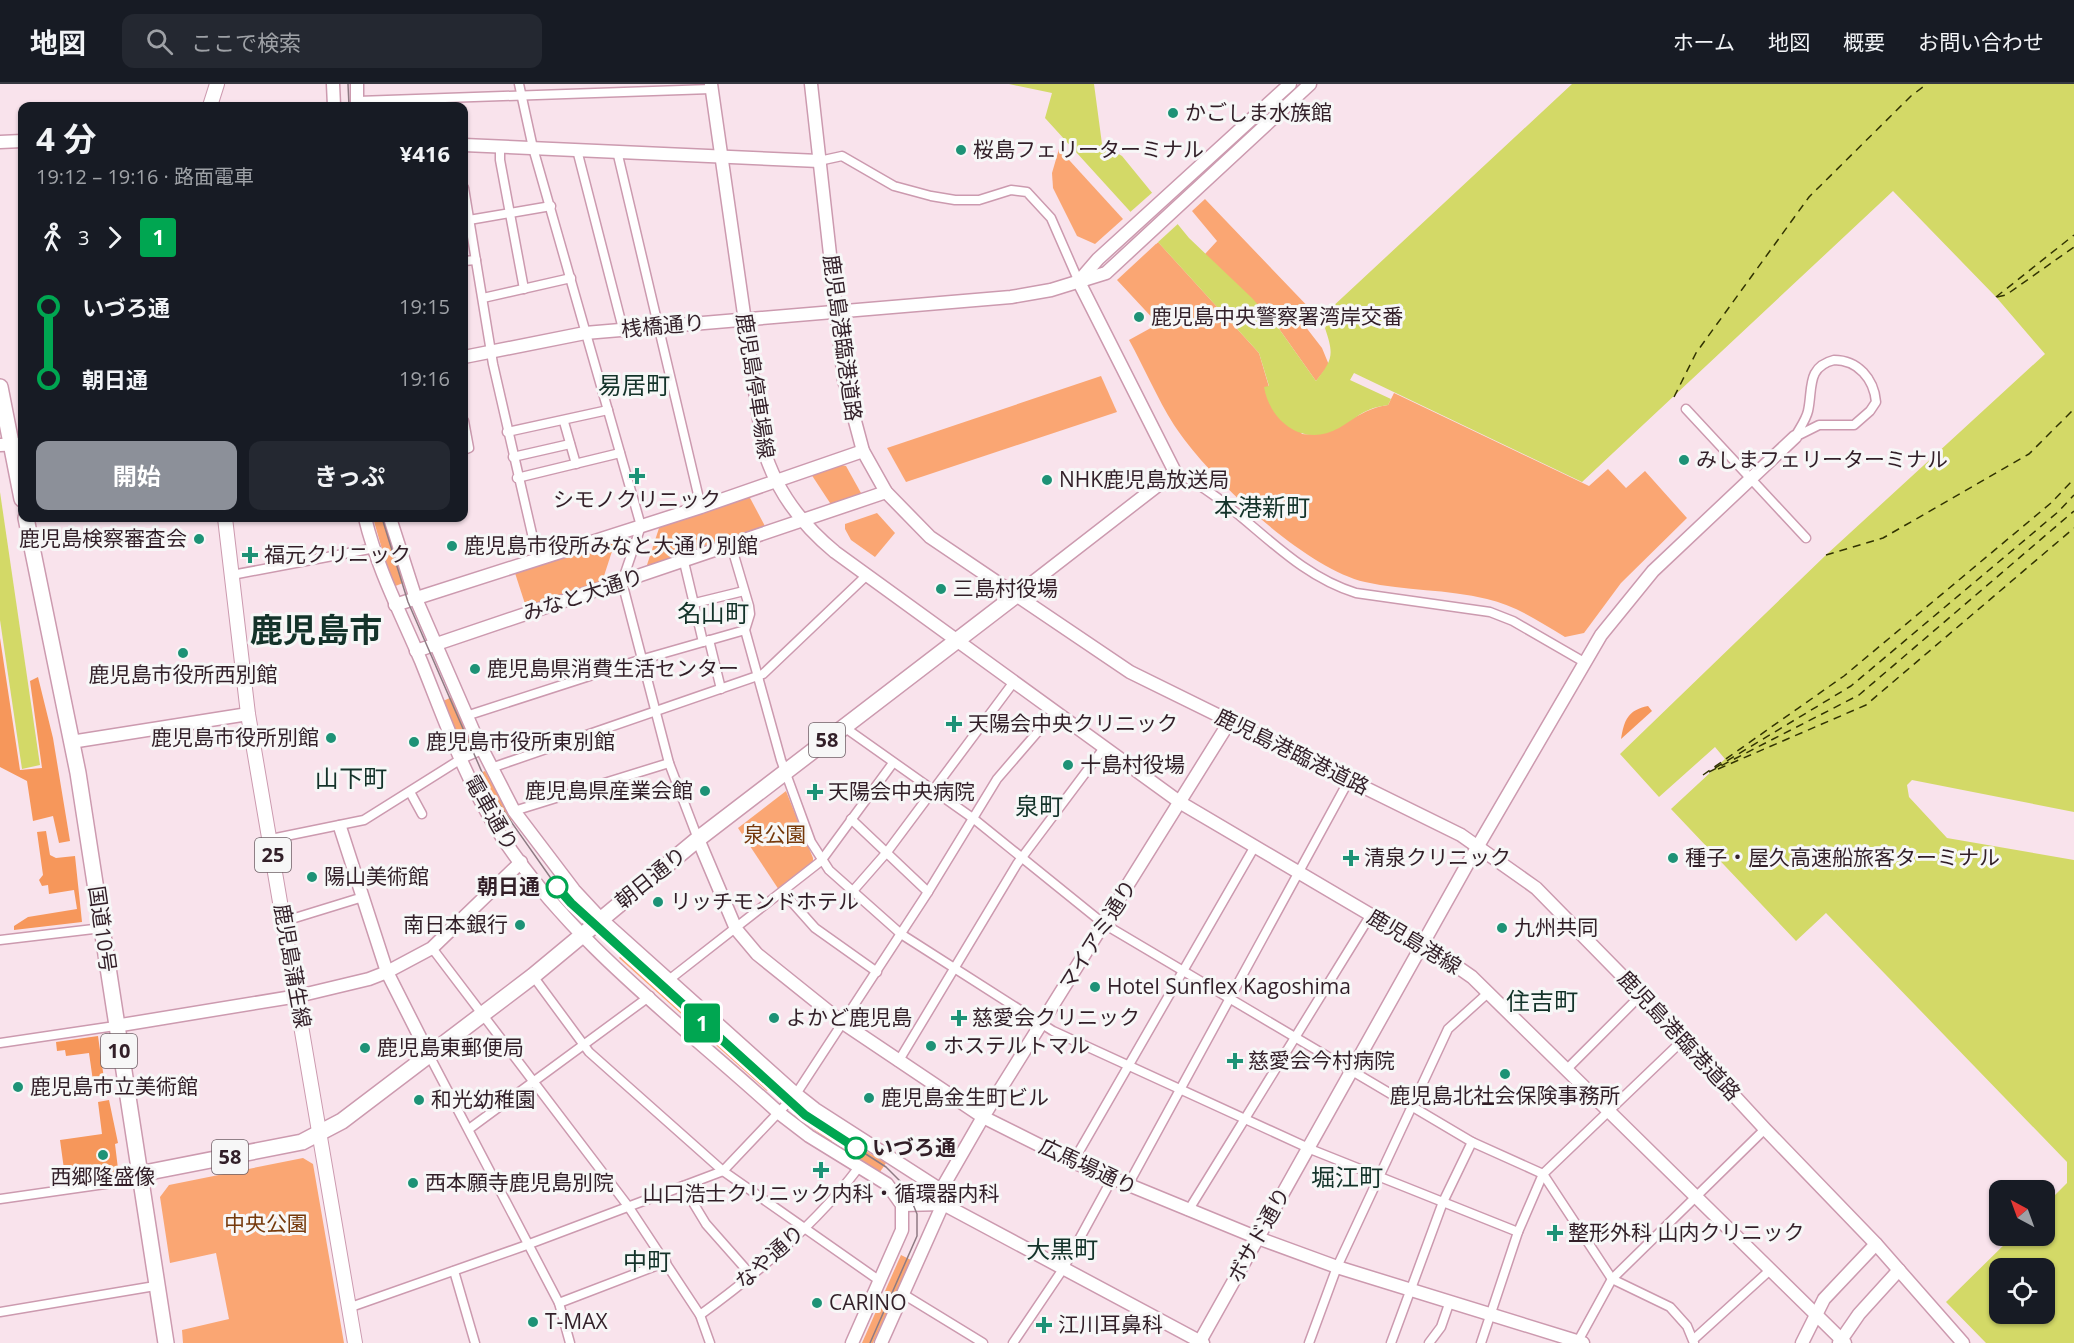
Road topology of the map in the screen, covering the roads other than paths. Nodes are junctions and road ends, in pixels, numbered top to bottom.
1 (217, 84) edge
2 (333, 84) edge
3 (357, 84) edge
4 (519, 84) edge
5 (811, 84) edge
6 (1290, 84) edge
7 (1310, 84) edge
8 (711, 87) edge
9 (522, 94) junction
10 (211, 102) edge
11 (334, 102) edge
12 (358, 102) edge
13 (391, 102) edge
14 (18, 141) edge
15 (0, 142) edge
16 (468, 145) edge
17 (500, 146) junction
18 (533, 148) junction
19 (577, 150) junction
20 (617, 151) junction
21 (720, 156) junction
22 (819, 161) junction
23 (550, 206) junction
24 (510, 213) junction
25 (468, 214) edge
26 (470, 220) junction
27 (468, 234) edge
28 (476, 260) junction
29 (468, 261) edge
30 (571, 278) junction
31 (1079, 282) junction
32 (524, 289) junction
33 (483, 298) junction
34 (836, 310) junction
35 (744, 319) junction
36 (657, 327) junction
37 (623, 329) junction
38 (585, 333) junction
39 (491, 351) junction
40 (468, 356) edge
41 (0, 387) edge
42 (1686, 409) dead end
43 (608, 410) junction
44 (564, 422) junction
45 (507, 432) junction
46 (1795, 437) junction
47 (11, 444) edge
48 (570, 444) junction
49 (863, 451) junction
50 (620, 453) junction
51 (513, 457) junction
52 (576, 464) junction
53 (1175, 472) junction
54 (517, 478) junction
55 (1750, 478) junction
56 (18, 479) edge
57 (776, 481) junction
58 (886, 492) junction
59 (701, 507) junction
60 (803, 521) junction
61 (27, 522) edge
62 (225, 522) edge
63 (366, 522) edge
64 (391, 522) edge
65 (640, 526) junction
66 (1806, 538) dead end
67 (731, 545) junction
68 (375, 548) junction
69 (537, 560) junction
70 (684, 562) junction
71 (867, 575) junction
72 (232, 576) junction
73 (622, 582) junction
74 (744, 591) junction
75 (1015, 596) junction
76 (416, 599) junction
77 (695, 603) junction
78 (395, 605) junction
79 (745, 630) junction
80 (956, 640) junction
81 (706, 641) junction
82 (435, 644) junction
83 (416, 651) junction
84 (641, 659) junction
85 (1584, 662) junction
86 (757, 676) junction
87 (1014, 683) junction
88 (721, 689) junction
89 (654, 712) junction
90 (1054, 713) junction
91 (248, 714) junction
92 (466, 716) junction
93 (1230, 721) junction
94 (844, 727) junction
95 (71, 742) junction
96 (1104, 748) junction
97 (482, 750) junction
98 (461, 759) junction
99 (669, 763) junction
100 (893, 763) junction
101 (491, 768) junction
102 (785, 772) junction
103 (1349, 780) junction
104 (933, 790) junction
105 (410, 792) junction
106 (1181, 803) junction
107 (514, 811) junction
108 (422, 814) dead end
109 (850, 819) junction
110 (974, 819) junction
111 (340, 827) junction
112 (271, 839) junction
113 (698, 839) junction
114 (1255, 846) junction
115 (1479, 846) junction
116 (887, 852) junction
117 (1023, 857) junction
118 (821, 861) junction
119 (521, 862) junction
120 (1299, 872) junction
121 (783, 892) junction
122 (852, 892) junction
123 (928, 892) junction
124 (363, 897) junction
125 (1370, 916) junction
126 (601, 919) junction
127 (285, 921) junction
128 (1104, 924) junction
129 (102, 928) junction
130 (736, 929) junction
131 (902, 934) junction
132 (582, 936) junction
133 (0, 940) edge
134 (1422, 946) junction
135 (432, 948) junction
136 (954, 969) junction
137 (1183, 971) junction
138 (387, 972) junction
139 (877, 972) junction
140 (533, 976) junction
141 (670, 979) junction
142 (1489, 992) junction
143 (1641, 995) junction
144 (298, 996) junction
145 (650, 996) junction
146 (1230, 999) junction
147 (482, 1015) junction
148 (843, 1023) junction
149 (1041, 1025) junction
150 (115, 1026) junction
151 (1294, 1037) junction
152 (1683, 1040) junction
153 (0, 1043) edge
154 (581, 1044) junction
155 (429, 1055) junction
156 (898, 1062) junction
157 (1128, 1066) junction
158 (1566, 1070) junction
159 (1352, 1072) junction
160 (532, 1080) junction
161 (1180, 1089) junction
162 (796, 1094) junction
163 (1412, 1107) junction
164 (1608, 1111) junction
165 (779, 1113) junction
166 (983, 1117) junction
167 (1244, 1118) junction
168 (469, 1129) junction
169 (1765, 1129) junction
170 (319, 1136) junction
171 (1472, 1142) junction
172 (1308, 1148) junction
173 (1073, 1162) junction
174 (859, 1167) junction
175 (723, 1171) junction
176 (139, 1174) junction
177 (1543, 1174) junction
178 (1379, 1177) junction
179 (1112, 1179) junction
180 (1128, 1185) junction
181 (684, 1186) junction
182 (941, 1190) junction
183 (1696, 1196) junction
184 (0, 1199) edge
185 (1443, 1202) junction
186 (943, 1204) junction
187 (902, 1205) junction
188 (628, 1206) junction
189 (1188, 1210) junction
190 (803, 1228) junction
191 (1518, 1232) junction
192 (1257, 1238) junction
193 (529, 1244) junction
194 (1876, 1244) junction
195 (666, 1262) junction
196 (1338, 1268) junction
197 (1063, 1269) junction
198 (1899, 1270) junction
199 (454, 1271) junction
200 (1769, 1271) junction
201 (751, 1275) junction
202 (1612, 1279) junction
203 (880, 1281) junction
204 (155, 1286) junction
205 (1411, 1290) junction
206 (903, 1294) junction
207 (1450, 1301) junction
208 (560, 1303) junction
209 (348, 1308) junction
210 (0, 1312) edge
211 (1492, 1314) junction
212 (1815, 1314) junction
213 (700, 1315) junction
214 (1694, 1341) edge
215 (1579, 1342) edge
216 (1841, 1342) edge
217 (166, 1343) edge
218 (355, 1343) edge
219 (474, 1343) edge
220 (570, 1343) edge
221 (710, 1343) edge
222 (852, 1343) edge
223 (881, 1343) edge
224 (983, 1343) edge
225 (1013, 1343) edge
226 (1201, 1343) edge
227 (1309, 1343) edge
228 (1391, 1343) edge
229 (1429, 1343) edge
230 (1481, 1343) edge
231 (1802, 1343) edge
232 (1962, 1343) edge

1 - 10 main road
2 - 11 street
3 - 12 street
4 - 9 street
5 - 22 street, 鹿児島港臨港道路
6 - 31 street
7 - 31 street, 桟橋通り
8 - 9 street
8 - 21 street, 鹿児島停車場線
9 - 13 street
9 - 18 street
14 - 15 street
16 - 17 street
17 - 18 street
17 - 24 street
18 - 19 street
18 - 23 street
19 - 20 street
19 - 37 street
20 - 21 street
20 - 36 street
21 - 22 street
21 - 35 street, 鹿児島停車場線
22 - 31 street
22 - 34 street, 鹿児島港臨港道路
23 - 24 street
23 - 30 street
24 - 26 street
24 - 32 street
25 - 26 street
26 - 27 street
27 - 28 street
28 - 29 street
28 - 33 street
30 - 32 street
30 - 38 street
31 - 34 street, 桟橋通り
31 - 53 street
32 - 33 street
33 - 39 street
34 - 35 street, 桟橋通り
34 - 49 street, 鹿児島港臨港道路
35 - 36 street, 桟橋通り
35 - 57 street, 鹿児島停車場線
36 - 37 street, 桟橋通り
36 - 59 street
37 - 38 street, 桟橋通り
38 - 39 street, 桟橋通り
38 - 43 street
39 - 40 street, 桟橋通り
39 - 45 street
41 - 47 highway
42 - 55 street
43 - 44 street
43 - 50 street
44 - 45 street
44 - 48 street
45 - 51 street
46 - 46 street
46 - 55 street, ボサド通り
47 - 56 highway
48 - 51 street
48 - 52 street
49 - 57 street
49 - 58 street, 鹿児島港臨港道路
50 - 52 street
50 - 65 street
51 - 54 street
52 - 54 street
53 - 75 street
53 - 85 street
54 - 69 street
55 - 66 street
55 - 85 street, ボサド通り
57 - 59 street
57 - 60 street, 鹿児島停車場線
58 - 60 street, みなと大通り
58 - 75 street, 鹿児島港臨港道路
59 - 65 street
60 - 67 street, みなと大通り
60 - 71 street, 鹿児島停車場線
61 - 95 highway, 国道10号 / 10
62 - 72 main road, 鹿児島蒲生線 / 25
63 - 68 street, 電車通り
64 - 76 street, 電車通り
65 - 69 street
65 - 73 street
67 - 70 street, みなと大通り
67 - 74 street
68 - 72 street
68 - 78 street, 電車通り
69 - 76 street
70 - 73 street, みなと大通り
70 - 77 street
71 - 80 street, 鹿児島停車場線
71 - 86 street
72 - 91 main road, 鹿児島蒲生線 / 25
73 - 82 street, みなと大通り
73 - 84 street
74 - 77 street
74 - 79 street
75 - 80 highway, 朝日通り / 58
75 - 93 street, 鹿児島港臨港道路
76 - 78 street
76 - 82 street, 電車通り
77 - 81 street
78 - 83 street, 電車通り
79 - 81 street
79 - 86 street
80 - 87 street, 鹿児島港線
80 - 94 highway, 朝日通り / 58
81 - 84 street
81 - 88 street
82 - 83 street, みなと大通り
82 - 92 street, 電車通り
83 - 98 street, 電車通り
84 - 89 street
84 - 92 street
85 - 115 street, ボサド通り
86 - 88 street
86 - 102 street
87 - 90 street, 鹿児島港線
87 - 104 street
88 - 89 street
89 - 99 street
89 - 101 street
90 - 96 street, 鹿児島港線
90 - 110 street
91 - 95 street
91 - 112 main road, 鹿児島蒲生線 / 25
92 - 97 street, 電車通り
93 - 103 street, 鹿児島港臨港道路
93 - 106 street, マイアミ通り
94 - 100 street
94 - 102 highway, 朝日通り / 58
95 - 129 highway, 国道10号 / 10
96 - 106 street, 鹿児島港線
96 - 117 street
97 - 98 street
97 - 101 street, 電車通り
98 - 105 street
98 - 119 street, 電車通り
99 - 107 street
99 - 113 street
100 - 104 street
100 - 109 street
101 - 107 street, 電車通り
102 - 113 highway, 朝日通り / 58
102 - 118 street
103 - 115 street, 鹿児島港臨港道路
103 - 120 street
104 - 110 street
104 - 116 street
105 - 108 street
105 - 111 street
106 - 114 street, 鹿児島港線
106 - 128 street, マイアミ通り
107 - 126 street, 電車通り
109 - 116 street
109 - 118 street
110 - 117 street
110 - 123 street
111 - 112 street
111 - 124 street
112 - 127 main road, 鹿児島蒲生線 / 25
113 - 126 highway, 朝日通り / 58
113 - 130 street, 広馬場通り
114 - 120 street, 鹿児島港線
114 - 137 street
115 - 134 street, ボサド通り
115 - 143 street, 鹿児島港臨港道路
116 - 122 street
116 - 123 street
117 - 128 street
117 - 136 street
118 - 121 street
118 - 122 street
119 - 132 street, 電車通り
119 - 135 street
120 - 125 street, 鹿児島港線
120 - 146 street
121 - 130 street
121 - 139 street
122 - 131 street
123 - 131 street
124 - 127 street
124 - 138 street
125 - 134 street, 鹿児島港線
125 - 151 street
126 - 132 highway, 朝日通り / 58
126 - 141 street, 電車通り
127 - 144 main road, 鹿児島蒲生線 / 25
128 - 137 street
128 - 149 street, マイアミ通り
129 - 133 street
129 - 150 highway, 国道10号 / 10
130 - 141 street
130 - 148 street, 広馬場通り
131 - 136 street
131 - 139 street
132 - 140 highway, 朝日通り / 58
132 - 145 street, 電車通り
134 - 142 street, 鹿児島港線
134 - 159 street, ボサド通り
135 - 138 street
135 - 147 street
136 - 149 street
136 - 156 street
137 - 146 street
137 - 157 street
138 - 144 street
138 - 155 street
139 - 148 street
140 - 147 highway, 朝日通り / 58
140 - 154 street
141 - 162 street, 電車通り
142 - 158 street, 鹿児島港線
142 - 163 street
143 - 152 street, 鹿児島港臨港道路
143 - 158 street
144 - 150 street
144 - 170 main road, 鹿児島蒲生線 / 25
145 - 154 street
145 - 165 street, 電車通り
146 - 151 street
146 - 161 street
147 - 155 highway, 朝日通り / 58
147 - 160 street
148 - 156 street, 広馬場通り
148 - 162 street
149 - 157 street
149 - 166 street, マイアミ通り
150 - 153 street
150 - 176 highway, 国道10号 / 10
151 - 159 street
151 - 167 street
152 - 164 street
152 - 169 street, 鹿児島港臨港道路
154 - 160 street
154 - 175 street
155 - 168 street
155 - 170 highway, 朝日通り / 58
156 - 166 street, 広馬場通り
157 - 161 street
157 - 173 street
158 - 164 street, 鹿児島港線
159 - 163 street
159 - 172 street, ボサド通り
160 - 168 street
160 - 188 street
161 - 167 street
161 - 180 street
162 - 165 street
162 - 182 street, 電車通り
163 - 171 street
163 - 178 street
164 - 177 street
164 - 183 street, 鹿児島港線
165 - 174 street, 電車通り
165 - 175 street
166 - 173 street, 広馬場通り
166 - 182 street, マイアミ通り
167 - 172 street
167 - 189 street
168 - 193 street
169 - 183 street
169 - 194 street, 鹿児島港臨港道路
170 - 176 highway, 朝日通り / 58
170 - 209 main road, 鹿児島蒲生線 / 25
171 - 177 street
171 - 185 street
172 - 178 street
172 - 192 street, ボサド通り
173 - 179 street, 広馬場通り
174 - 187 street, 電車通り
174 - 190 street, なや通り
175 - 181 street
175 - 190 street
176 - 184 street
176 - 204 highway, 国道10号 / 10
177 - 191 street
177 - 202 street
178 - 185 street
178 - 196 street
179 - 180 street, 広馬場通り
179 - 197 street
180 - 189 street, 広馬場通り
181 - 188 street
181 - 201 street
182 - 186 street
182 - 187 street
183 - 200 street, 鹿児島港線
183 - 202 street
185 - 191 street
185 - 205 street
186 - 187 street
186 - 197 street
186 - 206 street
187 - 203 street
188 - 193 street
188 - 195 street
189 - 192 street, 広馬場通り
190 - 201 street, なや通り
190 - 203 street
191 - 211 street
192 - 196 street, 広馬場通り
192 - 226 street, ボサド通り
193 - 199 street
193 - 208 street
194 - 198 street, 鹿児島港臨港道路
194 - 212 street
195 - 208 street
195 - 213 street
196 - 205 street, 広馬場通り
196 - 227 street
197 - 225 street
197 - 226 street
198 - 216 street
198 - 232 street, 鹿児島港臨港道路
199 - 209 street
199 - 219 street
200 - 212 street, 鹿児島港線
200 - 214 street
201 - 213 street, なや通り
202 - 214 street
202 - 215 street
203 - 222 street
204 - 210 street
204 - 217 highway, 国道10号 / 10
205 - 207 street, 広馬場通り
205 - 228 street
206 - 223 street
206 - 224 street
207 - 211 street, 広馬場通り
207 - 229 street
208 - 220 street
209 - 218 main road, 鹿児島蒲生線 / 25
211 - 215 street, 広馬場通り
211 - 230 street
212 - 216 street, 鹿児島港線
212 - 231 street
213 - 221 street

